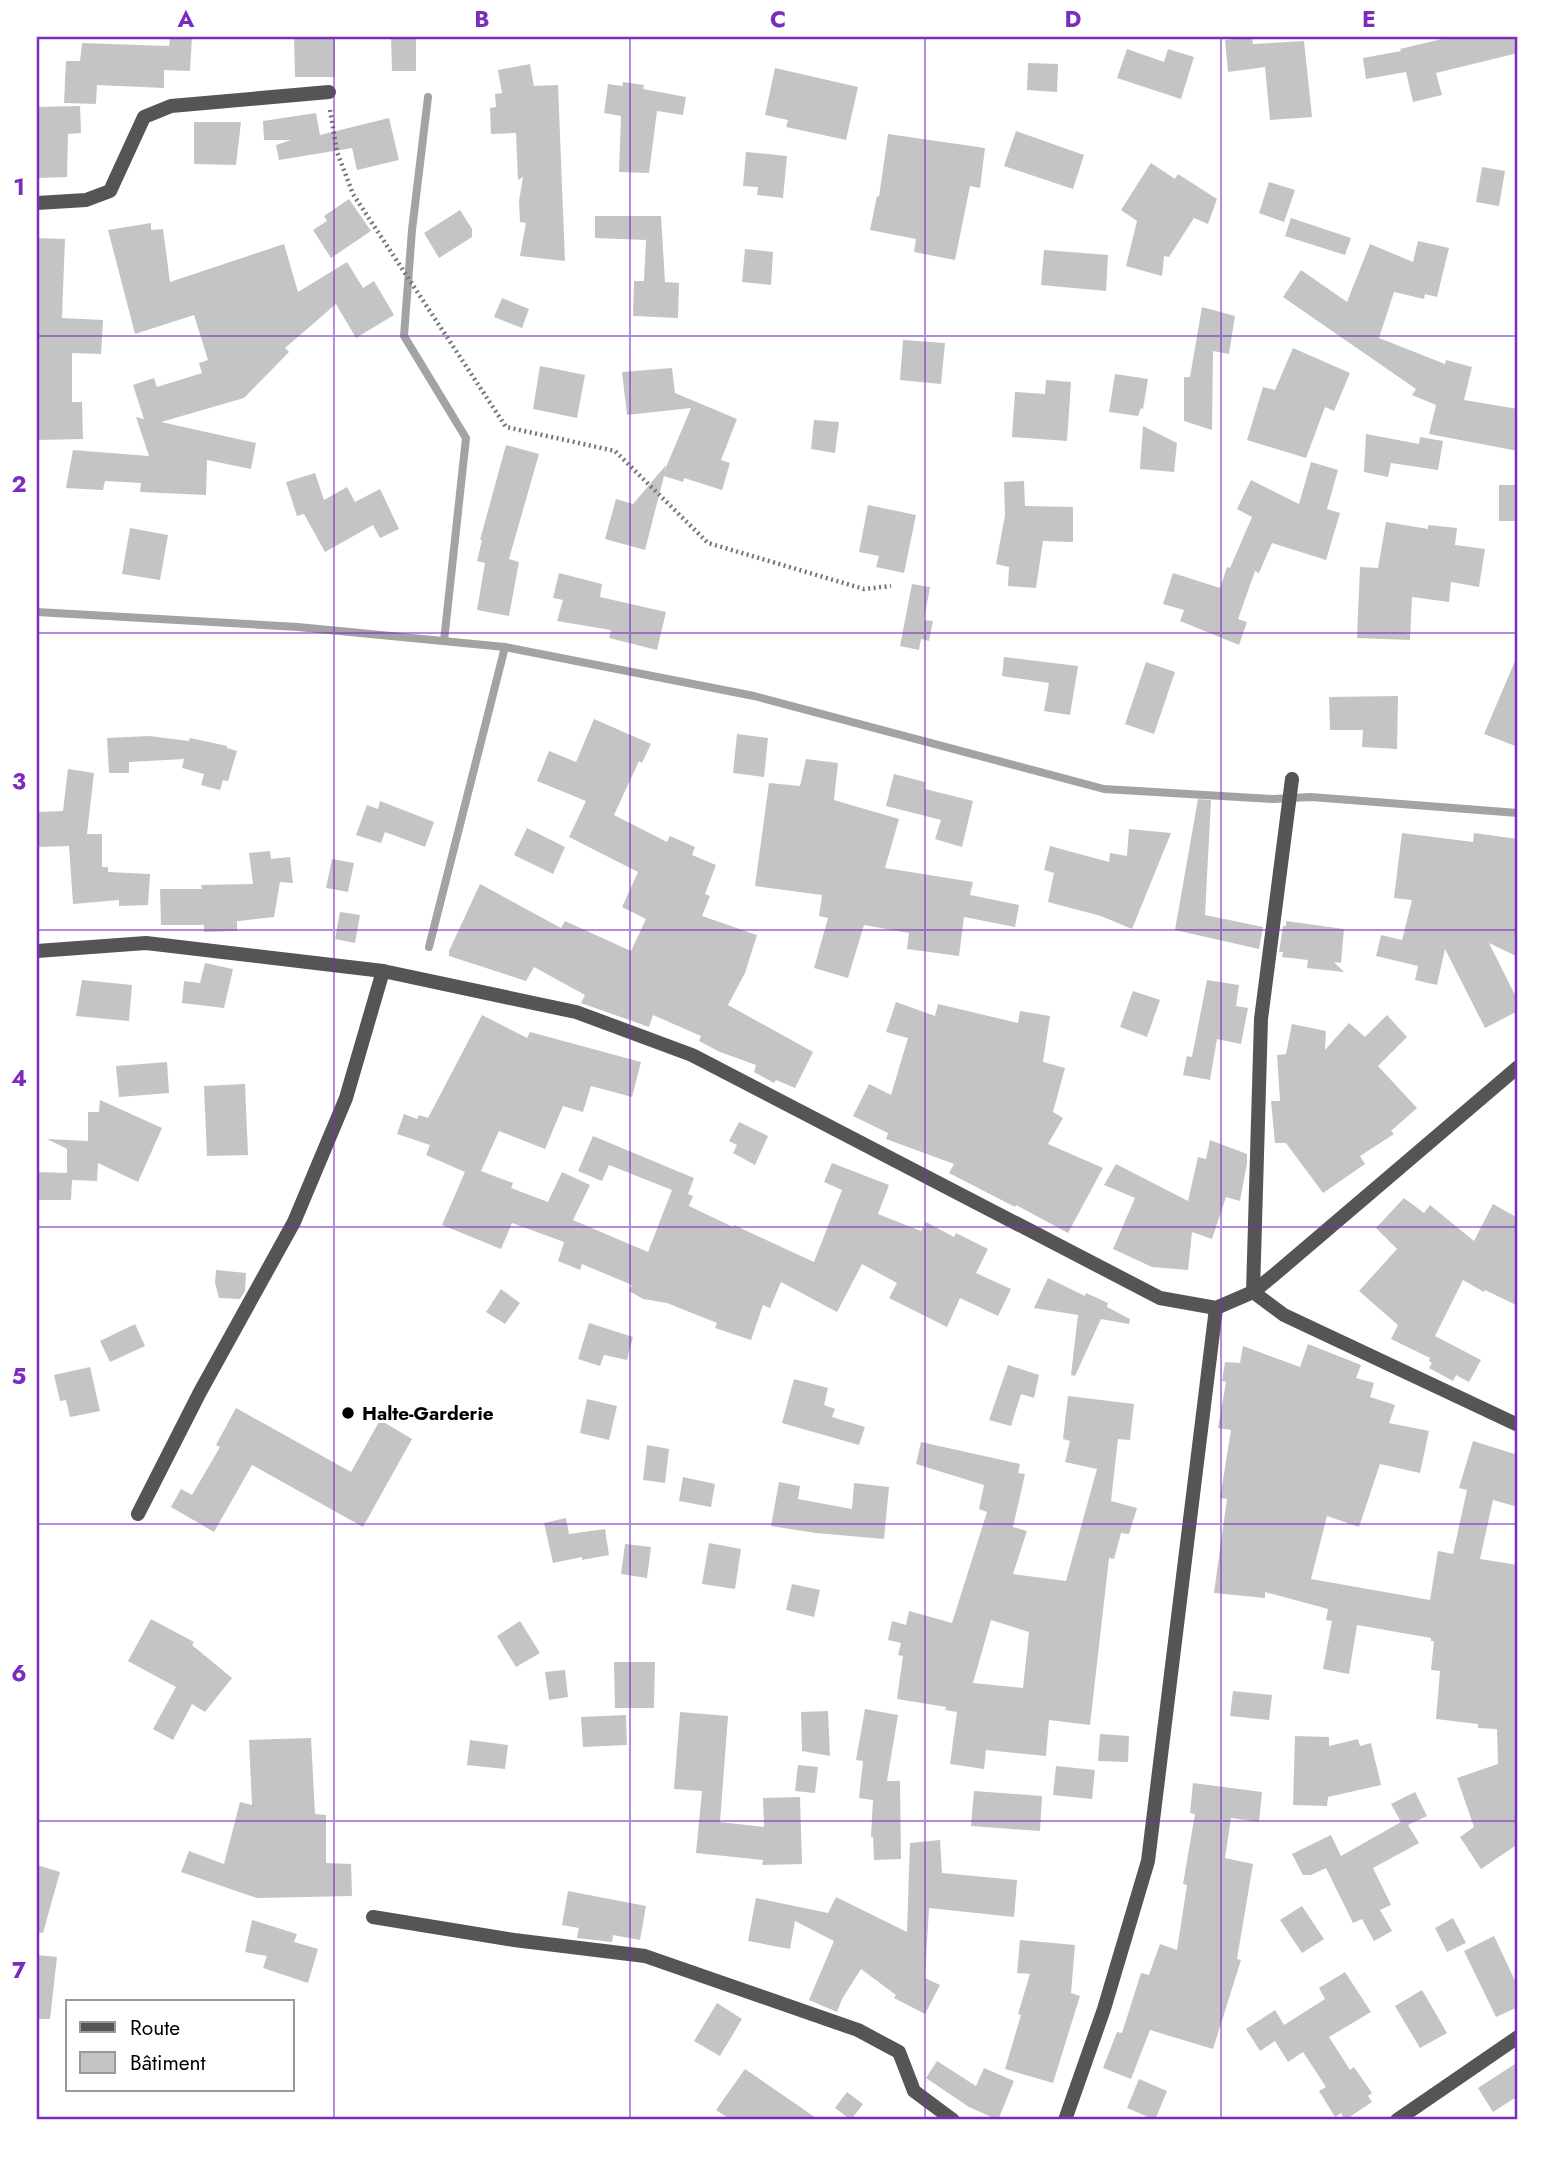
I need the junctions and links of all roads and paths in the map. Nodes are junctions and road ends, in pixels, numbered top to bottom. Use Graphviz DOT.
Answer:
graph roads {
  1 [pos="329,92"];
  2 [pos="37,203"];
  3 [pos="891,586"];
  4 [pos="1291,783"];
  5 [pos="37,951"];
  6 [pos="383,971"];
  7 [pos="1518,1067"];
  8 [pos="1253,1292"];
  9 [pos="1216,1308"];
  10 [pos="1518,1425"];
  11 [pos="138,1514"];
  12 [pos="373,1917"];
  13 [pos="1518,2037"];
  14 [pos="953,2120"];
  15 [pos="1065,2120"];
  16 [pos="1397,2120"];
  1 -- 2 [label="street"];
  1 -- 3 [label="path"];
  4 -- 8 [label="street"];
  5 -- 6 [label="street"];
  6 -- 9 [label="street"];
  6 -- 11 [label="street"];
  7 -- 8 [label="street"];
  8 -- 9 [label="street"];
  8 -- 10 [label="street"];
  9 -- 15 [label="street"];
  12 -- 14 [label="street"];
  13 -- 16 [label="street"];
}
